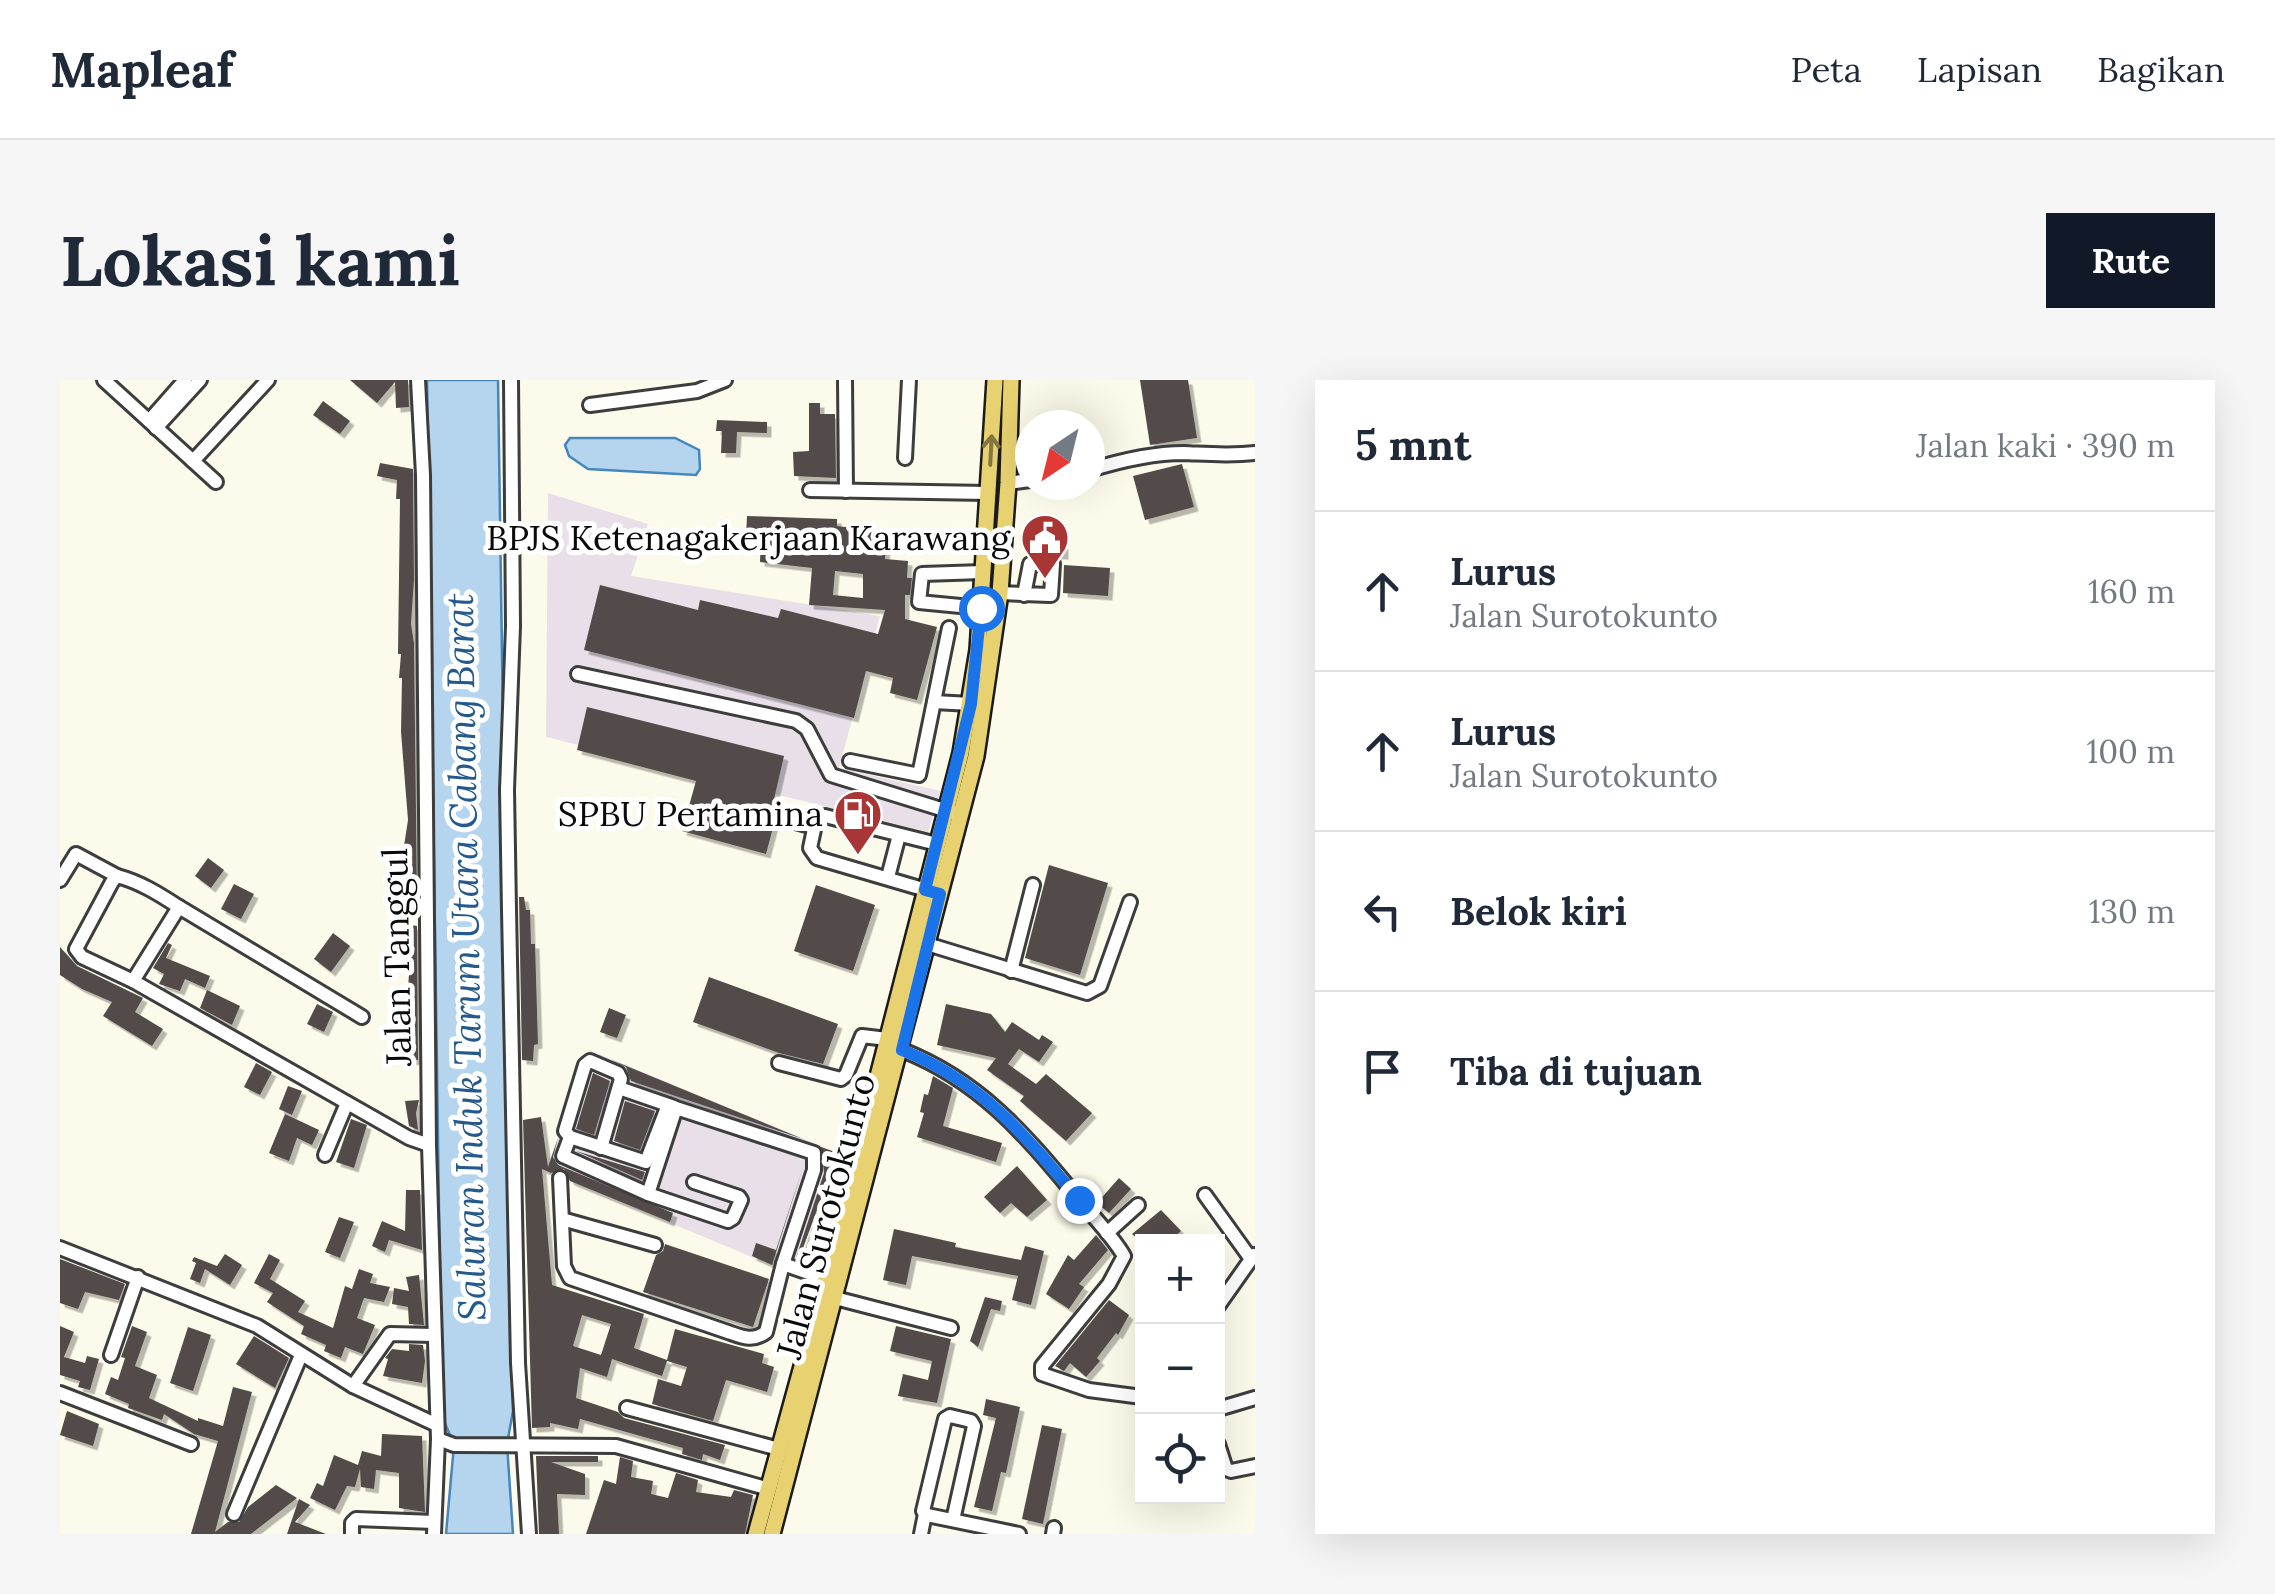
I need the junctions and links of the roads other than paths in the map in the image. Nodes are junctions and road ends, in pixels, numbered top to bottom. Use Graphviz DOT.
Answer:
graph roads {
  1 [pos="185,380"];
  2 [pos="200,380"];
  3 [pos="268,380"];
  4 [pos="418,380"];
  5 [pos="511,380"];
  6 [pos="725,380"];
  7 [pos="845,380"];
  8 [pos="909,380"];
  9 [pos="995,380"];
  10 [pos="1010,380"];
  11 [pos="107,381"];
  12 [pos="590,405"];
  13 [pos="152,425"];
  14 [pos="1255,453"];
  15 [pos="905,458"];
  16 [pos="193,461"];
  17 [pos="1105,466"];
  18 [pos="216,482"];
  19 [pos="1015,482"];
  20 [pos="1008,483"];
  21 [pos="810,490"];
  22 [pos="846,491"];
  23 [pos="988,494"];
  24 [pos="983,572"];
  25 [pos="1000,593"];
  26 [pos="1024,595"];
  27 [pos="981,608"];
  28 [pos="949,628"];
  29 [pos="578,674"];
  30 [pos="934,702"];
  31 [pos="971,704"];
  32 [pos="850,761"];
  33 [pos="953,813"];
  34 [pos="788,820"];
  35 [pos="814,827"];
  36 [pos="899,835"];
  37 [pos="937,844"];
  38 [pos="116,876"];
  39 [pos="888,877"];
  40 [pos="60,880"];
  41 [pos="1033,884"];
  42 [pos="933,892"];
  43 [pos="1130,902"];
  44 [pos="179,907"];
  45 [pos="927,944"];
  46 [pos="1011,970"];
  47 [pos="134,981"];
  48 [pos="362,1017"];
  49 [pos="886,1039"];
  50 [pos="902,1050"];
  51 [pos="779,1063"];
  52 [pos="619,1088"];
  53 [pos="347,1103"];
  54 [pos="672,1107"];
  55 [pos="570,1137"];
  56 [pos="429,1145"];
  57 [pos="601,1148"];
  58 [pos="325,1155"];
  59 [pos="560,1178"];
  60 [pos="694,1182"];
  61 [pos="648,1194"];
  62 [pos="1205,1195"];
  63 [pos="1138,1205"];
  64 [pos="562,1219"];
  65 [pos="1107,1232"];
  66 [pos="655,1245"];
  67 [pos="60,1248"];
  68 [pos="1253,1256"];
  69 [pos="784,1264"];
  70 [pos="138,1277"];
  71 [pos="826,1279"];
  72 [pos="1225,1296"];
  73 [pos="835,1298"];
  74 [pos="951,1328"];
  75 [pos="433,1335"];
  76 [pos="111,1355"];
  77 [pos="302,1355"];
  78 [pos="353,1386"];
  79 [pos="60,1392"];
  80 [pos="1135,1396"];
  81 [pos="1255,1398"];
  82 [pos="1225,1407"];
  83 [pos="627,1408"];
  84 [pos="435,1424"];
  85 [pos="438,1439"];
  86 [pos="191,1444"];
  87 [pos="523,1446"];
  88 [pos="779,1449"];
  89 [pos="1225,1466"];
  90 [pos="1255,1466"];
  91 [pos="769,1489"];
  92 [pos="234,1514"];
  93 [pos="925,1514"];
  94 [pos="953,1520"];
  95 [pos="434,1528"];
  96 [pos="352,1534"];
  97 [pos="529,1534"];
  98 [pos="756,1534"];
  99 [pos="772,1534"];
  100 [pos="920,1534"];
  101 [pos="1019,1534"];
  1 -- 13 [label="street"];
  2 -- 13 [label="street"];
  3 -- 16 [label="street"];
  4 -- 56 [label="street, Jalan Tanggul"];
  5 -- 87 [label="street"];
  6 -- 12 [label="street"];
  7 -- 22 [label="street"];
  8 -- 15 [label="street"];
  23 -- 9 [label="main road, Jalan Surotokunto, one-way"];
  10 -- 20 [label="main road, Jalan Surotokunto"];
  11 -- 13 [label="street"];
  13 -- 16 [label="street"];
  14 -- 17 [label="street"];
  16 -- 18 [label="street"];
  19 -- 20 [label="street"];
  20 -- 25 [label="main road, Jalan Surotokunto"];
  21 -- 22 [label="street"];
  22 -- 23 [label="street"];
  23 -- 24 [label="main road, Jalan Surotokunto"];
  24 -- 27 [label="main road, Jalan Surotokunto"];
  24 -- 27 [label="street"];
  25 -- 26 [label="street"];
  25 -- 33 [label="main road, Jalan Surotokunto"];
  27 -- 31 [label="main road, Jalan Surotokunto"];
  28 -- 30 [label="street"];
  29 -- 33 [label="street"];
  30 -- 31 [label="street"];
  30 -- 32 [label="street"];
  31 -- 33 [label="main road, Jalan Surotokunto"];
  33 -- 37 [label="main road, Jalan Surotokunto"];
  33 -- 42 [label="main road, Jalan Surotokunto"];
  34 -- 35 [label="street"];
  35 -- 36 [label="street"];
  35 -- 39 [label="street"];
  36 -- 37 [label="street"];
  36 -- 39 [label="street"];
  37 -- 42 [label="main road, Jalan Surotokunto"];
  38 -- 40 [label="street"];
  38 -- 44 [label="street"];
  38 -- 47 [label="street"];
  39 -- 42 [label="street"];
  41 -- 46 [label="street"];
  42 -- 45 [label="main road, Jalan Surotokunto"];
  42 -- 49 [label="main road, Jalan Surotokunto"];
  43 -- 46 [label="street"];
  44 -- 47 [label="street"];
  44 -- 48 [label="street"];
  45 -- 46 [label="street"];
  45 -- 50 [label="main road, Jalan Surotokunto"];
  47 -- 53 [label="street"];
  49 -- 51 [label="street"];
  49 -- 71 [label="main road, Jalan Surotokunto"];
  50 -- 65 [label="street"];
  50 -- 73 [label="main road, Jalan Surotokunto"];
  52 -- 54 [label="street"];
  52 -- 55 [label="street"];
  52 -- 57 [label="street"];
  53 -- 56 [label="street"];
  53 -- 58 [label="street"];
  54 -- 57 [label="street"];
  54 -- 61 [label="street"];
  54 -- 69 [label="street"];
  55 -- 57 [label="street"];
  55 -- 61 [label="street"];
  56 -- 75 [label="street, Jalan Tanggul"];
  59 -- 64 [label="street"];
  60 -- 61 [label="street"];
  62 -- 68 [label="street"];
  63 -- 65 [label="street"];
  64 -- 66 [label="street"];
  64 -- 69 [label="street"];
  65 -- 80 [label="street"];
  67 -- 70 [label="street"];
  68 -- 72 [label="street"];
  69 -- 71 [label="street"];
  70 -- 76 [label="street"];
  70 -- 77 [label="street"];
  71 -- 88 [label="main road, Jalan Surotokunto"];
  73 -- 74 [label="street"];
  73 -- 99 [label="main road, Jalan Surotokunto"];
  75 -- 78 [label="street"];
  75 -- 84 [label="street, Jalan Tanggul"];
  77 -- 78 [label="street"];
  77 -- 92 [label="street"];
  78 -- 84 [label="street"];
  79 -- 86 [label="street"];
  81 -- 82 [label="street"];
  83 -- 88 [label="street"];
  84 -- 85 [label="street, Jalan Tanggul"];
  85 -- 87 [label="street"];
  85 -- 95 [label="street, Jalan Tanggul"];
  87 -- 91 [label="street"];
  87 -- 97 [label="street"];
  88 -- 91 [label="main road, Jalan Surotokunto"];
  89 -- 90 [label="street"];
  91 -- 98 [label="main road, Jalan Surotokunto"];
  93 -- 94 [label="street"];
  93 -- 94 [label="street"];
  93 -- 100 [label="street"];
  94 -- 101 [label="street"];
  95 -- 96 [label="street"];
}
